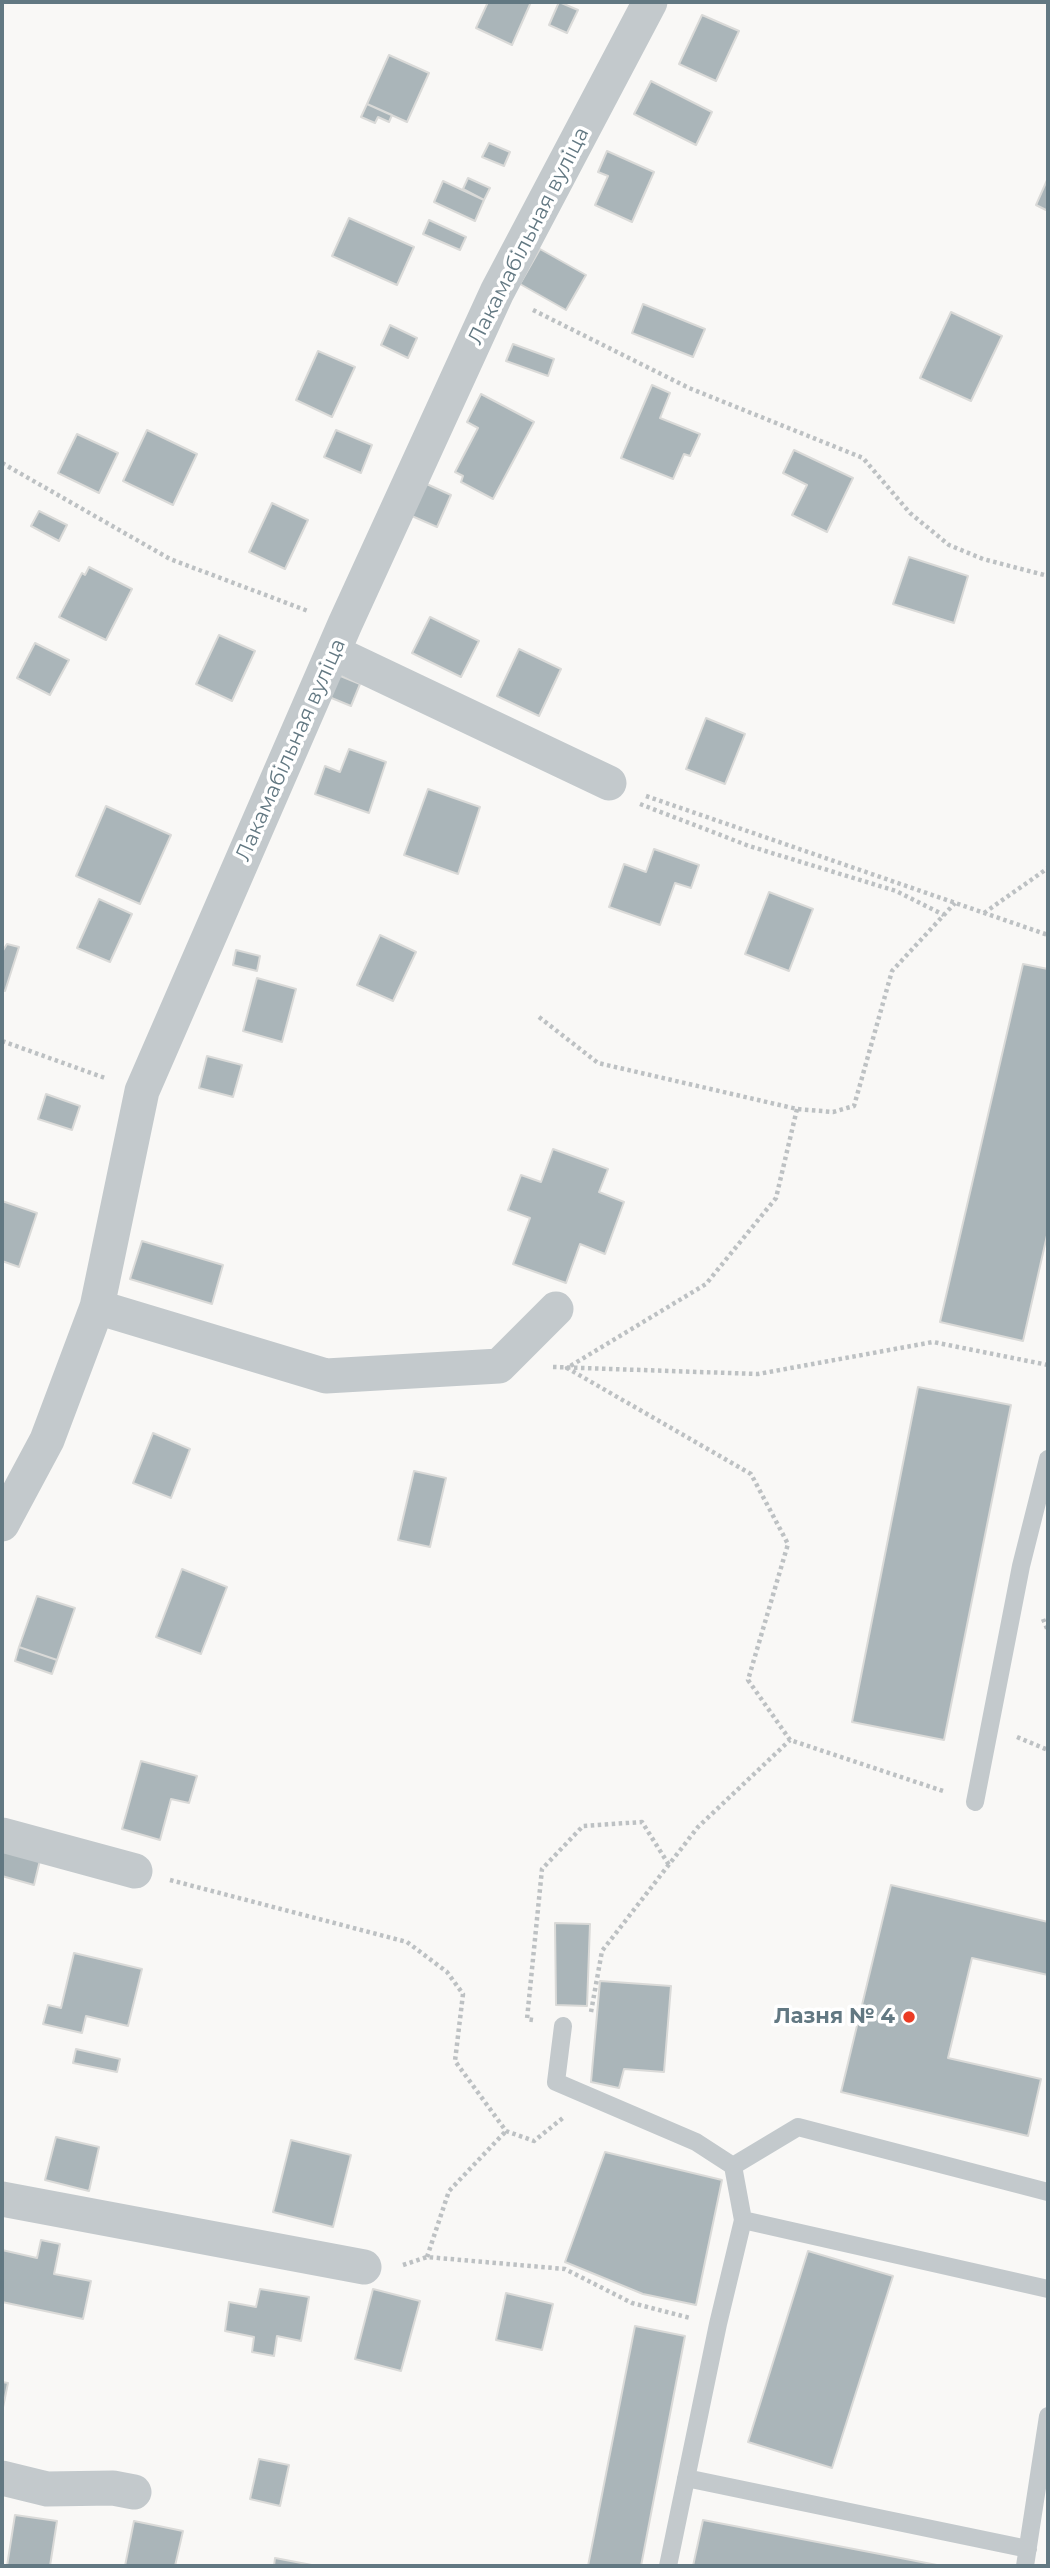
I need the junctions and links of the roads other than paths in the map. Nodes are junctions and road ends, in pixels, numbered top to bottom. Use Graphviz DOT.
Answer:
graph roads {
  1 [pos="650,2"];
  2 [pos="339,638"];
  3 [pos="610,783"];
  4 [pos="97,1307"];
  5 [pos="556,1309"];
  6 [pos="1048,1459"];
  7 [pos="2,1524"];
  8 [pos="975,1802"];
  9 [pos="2,1835"];
  10 [pos="135,1871"];
  11 [pos="562,2026"];
  12 [pos="733,2166"];
  13 [pos="1048,2192"];
  14 [pos="2,2199"];
  15 [pos="743,2220"];
  16 [pos="364,2266"];
  17 [pos="1048,2289"];
  18 [pos="1048,2416"];
  19 [pos="686,2477"];
  20 [pos="2,2478"];
  21 [pos="134,2492"];
  22 [pos="1026,2558"];
  23 [pos="668,2566"];
  1 -- 2 [label="street, Лакамабільная вуліца"];
  2 -- 3 [label="street"];
  2 -- 4 [label="street, Лакамабільная вуліца"];
  4 -- 5 [label="street"];
  4 -- 7 [label="street, Лакамабільная вуліца"];
  6 -- 8 [label="lane"];
  9 -- 10 [label="street"];
  11 -- 12 [label="lane"];
  12 -- 13 [label="lane"];
  12 -- 15 [label="lane"];
  14 -- 16 [label="street"];
  15 -- 17 [label="lane"];
  15 -- 19 [label="lane"];
  18 -- 22 [label="lane"];
  19 -- 22 [label="lane"];
  19 -- 23 [label="lane"];
  20 -- 21 [label="street"];
}
